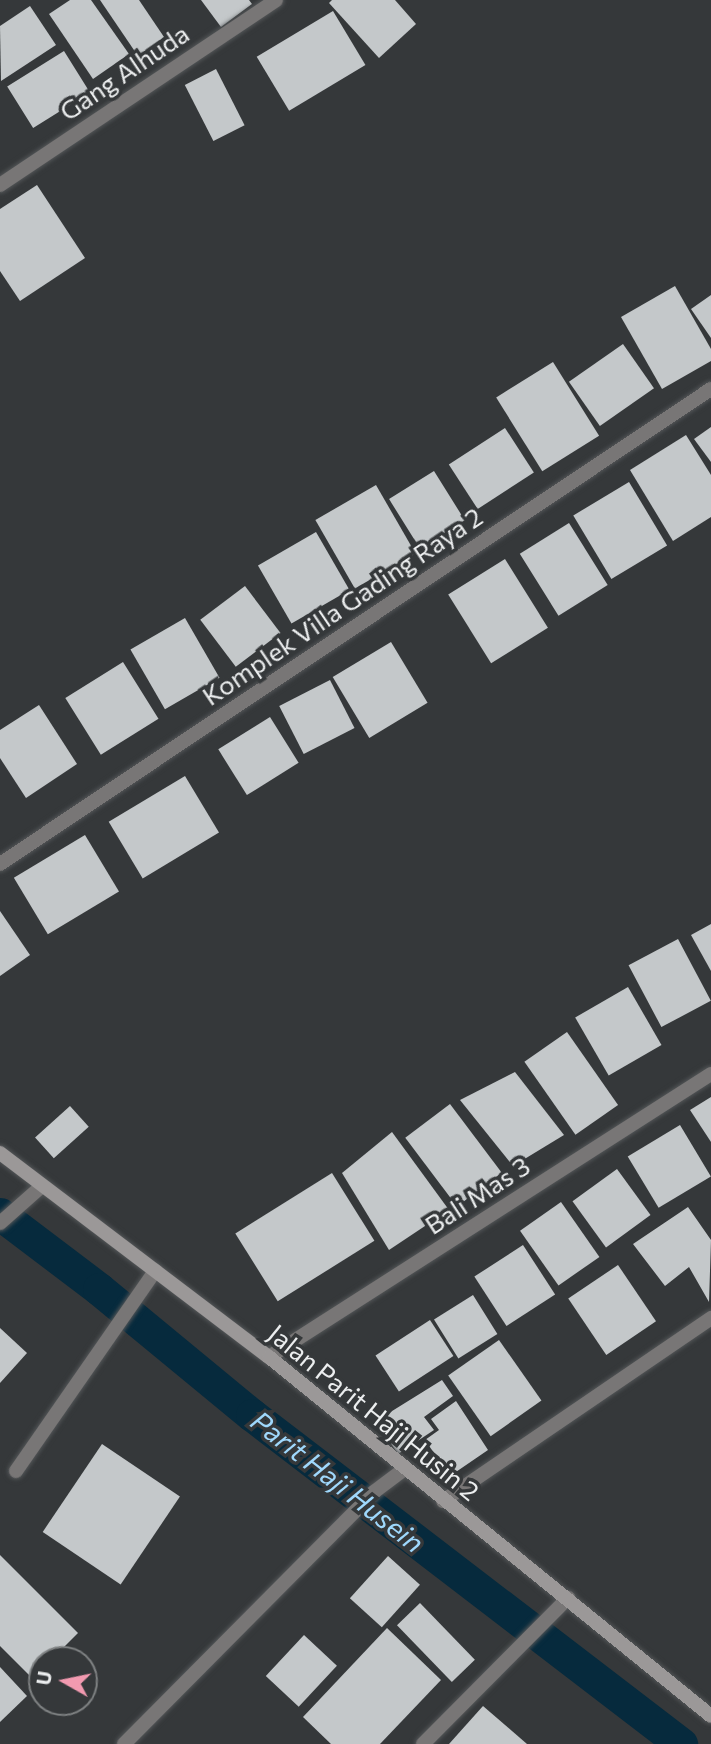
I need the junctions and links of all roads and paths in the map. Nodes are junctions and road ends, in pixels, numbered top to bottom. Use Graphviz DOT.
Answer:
graph roads {
  1 [pos="276,0"];
  2 [pos="0,185"];
  3 [pos="711,389"];
  4 [pos="0,864"];
  5 [pos="711,1074"];
  6 [pos="0,1153"];
  7 [pos="42,1186"];
  8 [pos="0,1223"];
  9 [pos="155,1271"];
  10 [pos="711,1318"];
  11 [pos="269,1357"];
  12 [pos="404,1469"];
  13 [pos="16,1471"];
  14 [pos="443,1501"];
  15 [pos="568,1598"];
  16 [pos="711,1716"];
  17 [pos="124,1744"];
  18 [pos="423,1744"];
  1 -- 2 [label="street, Gang Alhuda"];
  3 -- 4 [label="street, Komplek Villa Gading Raya 2"];
  5 -- 11 [label="street, Bali Mas 3"];
  6 -- 7 [label="street, Jalan Parit Haji Husin 2"];
  7 -- 8 [label="street"];
  7 -- 9 [label="street, Jalan Parit Haji Husin 2"];
  9 -- 11 [label="street, Jalan Parit Haji Husin 2"];
  9 -- 13 [label="street"];
  10 -- 14 [label="street"];
  11 -- 12 [label="street, Jalan Parit Haji Husin 2"];
  12 -- 14 [label="street, Jalan Parit Haji Husin 2"];
  12 -- 17 [label="street"];
  14 -- 15 [label="street, Jalan Parit Haji Husin 2"];
  15 -- 16 [label="street, Jalan Parit Haji Husin 2"];
  15 -- 18 [label="street"];
}
